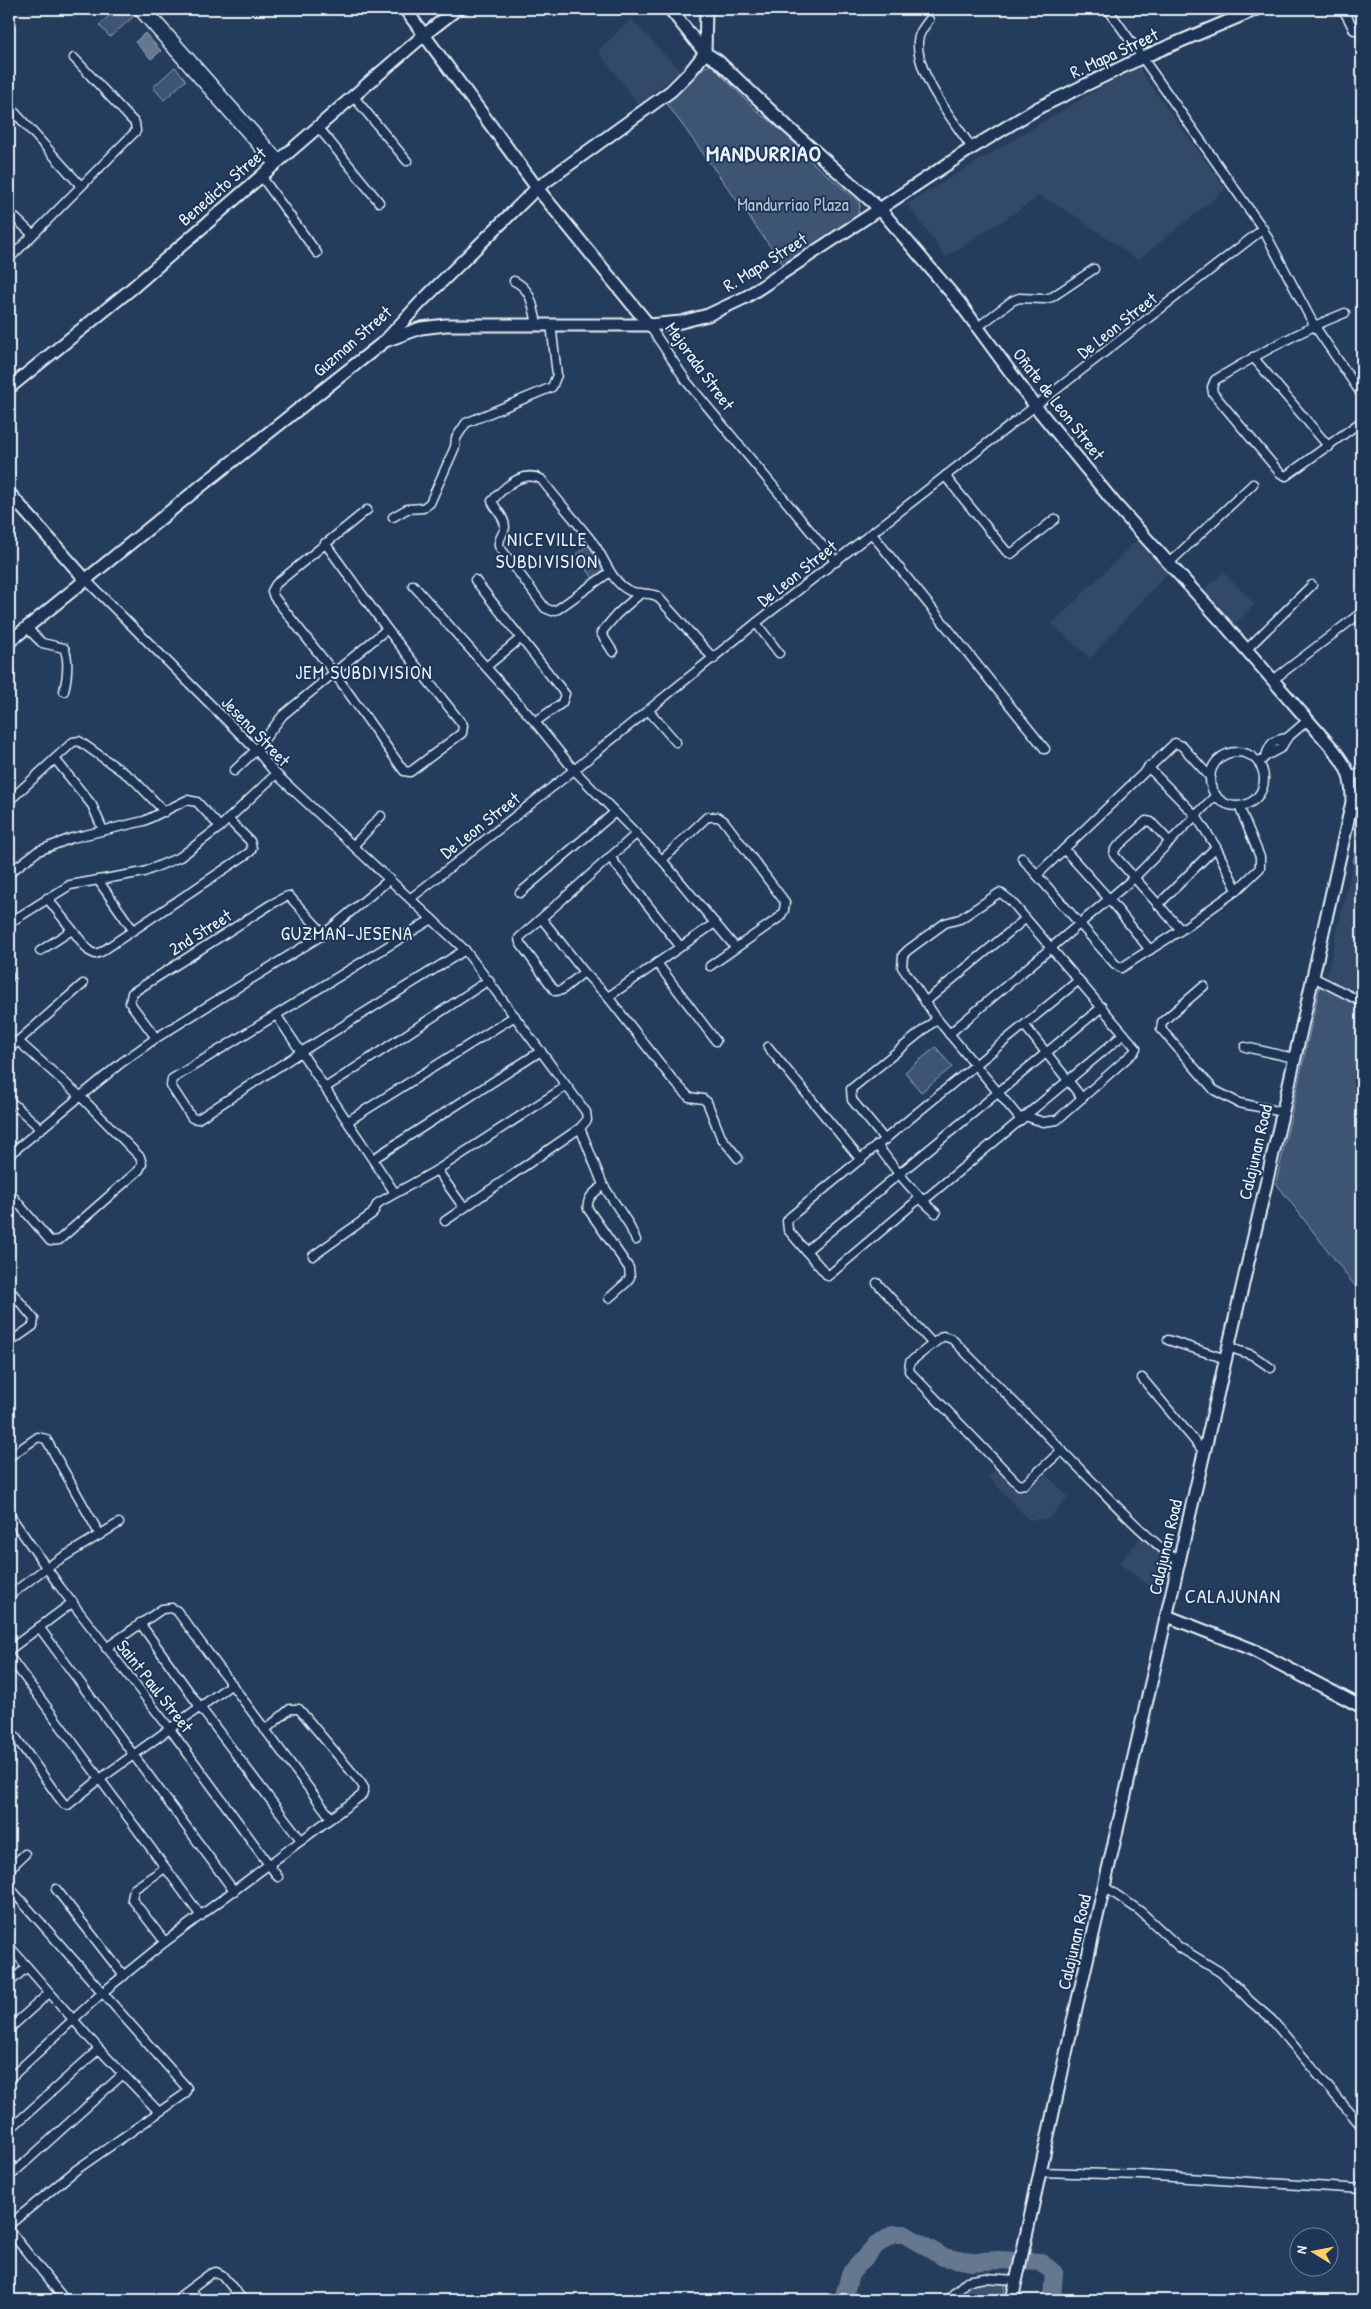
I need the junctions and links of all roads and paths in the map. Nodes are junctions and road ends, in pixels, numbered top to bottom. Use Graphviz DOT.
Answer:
graph roads {
  1 [pos="138,9"];
  2 [pos="147,9"];
  3 [pos="405,9"];
  4 [pos="457,9"];
  5 [pos="670,9"];
  6 [pos="706,9"];
  7 [pos="1108,9"];
  8 [pos="1257,9"];
  9 [pos="1342,9"];
  10 [pos="929,20"];
  11 [pos="1362,28"];
  12 [pos="164,34"];
  13 [pos="424,35"];
  14 [pos="705,52"];
  15 [pos="1143,57"];
  16 [pos="74,58"];
  17 [pos="354,97"];
  18 [pos="9,106"];
  19 [pos="318,128"];
  20 [pos="972,148"];
  21 [pos="407,161"];
  22 [pos="277,162"];
  23 [pos="261,176"];
  24 [pos="81,186"];
  25 [pos="538,188"];
  26 [pos="379,202"];
  27 [pos="880,208"];
  28 [pos="9,212"];
  29 [pos="1263,229"];
  30 [pos="32,234"];
  31 [pos="317,253"];
  32 [pos="9,259"];
  33 [pos="1094,269"];
  34 [pos="514,281"];
  35 [pos="1345,313"];
  36 [pos="537,324"];
  37 [pos="551,324"];
  38 [pos="649,325"];
  39 [pos="1314,325"];
  40 [pos="978,327"];
  41 [pos="385,341"];
  42 [pos="1253,357"];
  43 [pos="9,388"];
  44 [pos="1361,390"];
  45 [pos="1036,407"];
  46 [pos="1362,422"];
  47 [pos="1329,447"];
  48 [pos="945,476"];
  49 [pos="1253,484"];
  50 [pos="9,493"];
  51 [pos="367,510"];
  52 [pos="394,517"];
  53 [pos="1055,519"];
  54 [pos="872,534"];
  55 [pos="325,543"];
  56 [pos="836,562"];
  57 [pos="1168,564"];
  58 [pos="610,572"];
  59 [pos="85,579"];
  60 [pos="475,580"];
  61 [pos="413,585"];
  62 [pos="1312,586"];
  63 [pos="641,593"];
  64 [pos="1362,612"];
  65 [pos="756,623"];
  66 [pos="27,628"];
  67 [pos="387,630"];
  68 [pos="521,638"];
  69 [pos="9,642"];
  70 [pos="1246,650"];
  71 [pos="613,652"];
  72 [pos="779,653"];
  73 [pos="714,659"];
  74 [pos="486,667"];
  75 [pos="334,674"];
  76 [pos="1273,680"];
  77 [pos="64,691"];
  78 [pos="649,711"];
  79 [pos="1308,720"];
  80 [pos="535,722"];
  81 [pos="676,742"];
  82 [pos="1045,748"];
  83 [pos="256,750"];
  84 [pos="55,760"];
  85 [pos="1259,763"];
  86 [pos="1148,768"];
  87 [pos="574,770"];
  88 [pos="234,771"];
  89 [pos="1362,771"];
  90 [pos="276,774"];
  91 [pos="1211,778"];
  92 [pos="1350,778"];
  93 [pos="1216,795"];
  94 [pos="9,801"];
  95 [pos="1352,802"];
  96 [pos="1239,806"];
  97 [pos="165,812"];
  98 [pos="614,813"];
  99 [pos="381,816"];
  100 [pos="1196,816"];
  101 [pos="228,819"];
  102 [pos="220,827"];
  103 [pos="103,830"];
  104 [pos="635,834"];
  105 [pos="1170,842"];
  106 [pos="354,845"];
  107 [pos="1216,847"];
  108 [pos="1064,849"];
  109 [pos="610,857"];
  110 [pos="1022,858"];
  111 [pos="662,860"];
  112 [pos="9,873"];
  113 [pos="1037,876"];
  114 [pos="1135,877"];
  115 [pos="390,879"];
  116 [pos="98,880"];
  117 [pos="1237,890"];
  118 [pos="520,893"];
  119 [pos="48,898"];
  120 [pos="411,898"];
  121 [pos="1109,899"];
  122 [pos="1158,905"];
  123 [pos="432,919"];
  124 [pos="542,919"];
  125 [pos="1025,919"];
  126 [pos="9,923"];
  127 [pos="715,923"];
  128 [pos="1080,924"];
  129 [pos="72,930"];
  130 [pos="133,930"];
  131 [pos="1181,930"];
  132 [pos="324,934"];
  133 [pos="680,946"];
  134 [pos="735,947"];
  135 [pos="1052,948"];
  136 [pos="465,950"];
  137 [pos="1150,950"];
  138 [pos="40,951"];
  139 [pos="657,963"];
  140 [pos="710,966"];
  141 [pos="584,972"];
  142 [pos="1313,977"];
  143 [pos="488,980"];
  144 [pos="1079,980"];
  145 [pos="83,984"];
  146 [pos="1204,986"];
  147 [pos="608,997"];
  148 [pos="925,1002"];
  149 [pos="1362,1002"];
  150 [pos="1102,1007"];
  151 [pos="277,1016"];
  152 [pos="515,1016"];
  153 [pos="937,1019"];
  154 [pos="1025,1026"];
  155 [pos="949,1034"];
  156 [pos="1124,1034"];
  157 [pos="156,1038"];
  158 [pos="18,1041"];
  159 [pos="716,1041"];
  160 [pos="768,1047"];
  161 [pos="1245,1047"];
  162 [pos="9,1049"];
  163 [pos="541,1051"];
  164 [pos="301,1052"];
  165 [pos="1047,1054"];
  166 [pos="1294,1058"];
  167 [pos="975,1067"];
  168 [pos="1068,1080"];
  169 [pos="565,1087"];
  170 [pos="325,1088"];
  171 [pos="998,1094"];
  172 [pos="81,1097"];
  173 [pos="1082,1098"];
  174 [pos="9,1100"];
  175 [pos="1283,1112"];
  176 [pos="1023,1118"];
  177 [pos="348,1121"];
  178 [pos="40,1128"];
  179 [pos="580,1128"];
  180 [pos="885,1140"];
  181 [pos="877,1145"];
  182 [pos="9,1155"];
  183 [pos="738,1158"];
  184 [pos="373,1159"];
  185 [pos="861,1160"];
  186 [pos="437,1170"];
  187 [pos="899,1174"];
  188 [pos="603,1185"];
  189 [pos="9,1192"];
  190 [pos="395,1193"];
  191 [pos="922,1200"];
  192 [pos="464,1208"];
  193 [pos="936,1213"];
  194 [pos="445,1221"];
  195 [pos="636,1240"];
  196 [pos="806,1251"];
  197 [pos="313,1256"];
  198 [pos="877,1283"];
  199 [pos="9,1291"];
  200 [pos="609,1298"];
  201 [pos="1168,1340"];
  202 [pos="9,1343"];
  203 [pos="933,1344"];
  204 [pos="1227,1353"];
  205 [pos="1271,1368"];
  206 [pos="1142,1378"];
  207 [pos="1062,1450"];
  208 [pos="1204,1452"];
  209 [pos="9,1457"];
  210 [pos="9,1514"];
  211 [pos="119,1524"];
  212 [pos="100,1535"];
  213 [pos="1179,1562"];
  214 [pos="46,1567"];
  215 [pos="9,1596"];
  216 [pos="73,1602"];
  217 [pos="1167,1616"];
  218 [pos="140,1623"];
  219 [pos="39,1627"];
  220 [pos="106,1648"];
  221 [pos="9,1650"];
  222 [pos="9,1656"];
  223 [pos="232,1684"];
  224 [pos="200,1707"];
  225 [pos="1362,1707"];
  226 [pos="9,1728"];
  227 [pos="170,1729"];
  228 [pos="265,1730"];
  229 [pos="135,1756"];
  230 [pos="100,1779"];
  231 [pos="331,1818"];
  232 [pos="302,1840"];
  233 [pos="25,1854"];
  234 [pos="270,1865"];
  235 [pos="165,1868"];
  236 [pos="9,1869"];
  237 [pos="278,1877"];
  238 [pos="9,1887"];
  239 [pos="1105,1887"];
  240 [pos="56,1890"];
  241 [pos="234,1891"];
  242 [pos="201,1916"];
  243 [pos="165,1942"];
  244 [pos="9,1946"];
  245 [pos="27,1967"];
  246 [pos="124,1976"];
  247 [pos="9,1983"];
  248 [pos="49,1993"];
  249 [pos="102,1993"];
  250 [pos="74,2021"];
  251 [pos="9,2029"];
  252 [pos="99,2049"];
  253 [pos="124,2074"];
  254 [pos="9,2079"];
  255 [pos="158,2111"];
  256 [pos="1362,2127"];
  257 [pos="9,2130"];
  258 [pos="1040,2172"];
  259 [pos="9,2177"];
  260 [pos="1362,2189"];
  261 [pos="9,2225"];
  262 [pos="9,2230"];
  263 [pos="1016,2280"];
  264 [pos="190,2289"];
  265 [pos="9,2296"];
  266 [pos="13,2300"];
  267 [pos="65,2300"];
  268 [pos="175,2300"];
  269 [pos="199,2300"];
  270 [pos="243,2300"];
  271 [pos="947,2300"];
  272 [pos="1012,2300"];
  1 -- 12 [label="street"];
  2 -- 12 [label="street"];
  3 -- 13 [label="main road, Mejorada Street"];
  4 -- 13 [label="main road, Benedicto Street"];
  5 -- 14 [label="main road"];
  6 -- 14 [label="main road"];
  7 -- 15 [label="street"];
  8 -- 15 [label="main road, R. Mapa Street"];
  9 -- 11 [label="street"];
  10 -- 20 [label="street"];
  12 -- 22 [label="street"];
  13 -- 17 [label="main road, Benedicto Street"];
  13 -- 25 [label="main road, Mejorada Street"];
  14 -- 25 [label="main road, Guzman Street"];
  14 -- 27 [label="main road, Oñate de Leon Street"];
  15 -- 20 [label="main road, R. Mapa Street"];
  15 -- 29 [label="street"];
  16 -- 24 [label="street"];
  17 -- 19 [label="main road, Benedicto Street"];
  17 -- 21 [label="street"];
  18 -- 24 [label="street"];
  19 -- 22 [label="main road, Benedicto Street"];
  19 -- 26 [label="street"];
  20 -- 27 [label="main road, R. Mapa Street"];
  22 -- 23 [label="main road, Benedicto Street"];
  23 -- 31 [label="street"];
  23 -- 43 [label="main road, Benedicto Street"];
  24 -- 30 [label="street"];
  25 -- 38 [label="main road, Mejorada Street"];
  25 -- 41 [label="main road, Guzman Street"];
  27 -- 38 [label="main road, R. Mapa Street"];
  27 -- 40 [label="main road, Oñate de Leon Street"];
  28 -- 30 [label="street"];
  29 -- 39 [label="street"];
  29 -- 45 [label="street, De Leon Street"];
  30 -- 32 [label="street"];
  33 -- 40 [label="street"];
  34 -- 36 [label="street"];
  35 -- 39 [label="street"];
  36 -- 37 [label="main road, R. Mapa Street"];
  36 -- 41 [label="main road, R. Mapa Street"];
  37 -- 38 [label="main road, R. Mapa Street"];
  37 -- 52 [label="street"];
  38 -- 56 [label="street, Mejorada Street"];
  39 -- 42 [label="street"];
  39 -- 44 [label="street"];
  40 -- 45 [label="main road, Oñate de Leon Street"];
  41 -- 59 [label="main road, Guzman Street"];
  42 -- 47 [label="street"];
  42 -- 47 [label="street"];
  45 -- 48 [label="street, De Leon Street"];
  45 -- 57 [label="main road, Oñate de Leon Street"];
  46 -- 47 [label="street"];
  48 -- 53 [label="street"];
  48 -- 54 [label="street, De Leon Street"];
  49 -- 57 [label="street"];
  50 -- 59 [label="main road"];
  51 -- 55 [label="street"];
  54 -- 56 [label="street, De Leon Street"];
  54 -- 82 [label="street"];
  55 -- 67 [label="street"];
  55 -- 75 [label="street"];
  56 -- 65 [label="street, De Leon Street"];
  57 -- 70 [label="main road, Oñate de Leon Street"];
  58 -- 58 [label="street"];
  58 -- 63 [label="street"];
  59 -- 66 [label="main road, Guzman Street"];
  59 -- 83 [label="street, Jesena Street"];
  60 -- 68 [label="street"];
  61 -- 74 [label="street"];
  62 -- 70 [label="street"];
  63 -- 71 [label="street"];
  63 -- 73 [label="street"];
  64 -- 76 [label="street"];
  65 -- 72 [label="street"];
  65 -- 73 [label="street, De Leon Street"];
  66 -- 69 [label="main road, Guzman Street"];
  66 -- 77 [label="street"];
  67 -- 75 [label="street"];
  67 -- 75 [label="street"];
  68 -- 74 [label="street"];
  68 -- 80 [label="street"];
  70 -- 76 [label="main road, Oñate de Leon Street"];
  73 -- 78 [label="street, De Leon Street"];
  74 -- 80 [label="street"];
  75 -- 83 [label="street"];
  76 -- 79 [label="main road, Oñate de Leon Street"];
  78 -- 81 [label="street"];
  78 -- 87 [label="street, De Leon Street"];
  79 -- 85 [label="street"];
  79 -- 92 [label="main road, Oñate de Leon Street"];
  80 -- 87 [label="street"];
  83 -- 88 [label="street"];
  83 -- 90 [label="street, Jesena Street"];
  84 -- 94 [label="street"];
  84 -- 97 [label="street"];
  84 -- 103 [label="street"];
  85 -- 91 [label="street"];
  85 -- 96 [label="street"];
  86 -- 91 [label="street"];
  86 -- 100 [label="street"];
  86 -- 108 [label="street"];
  87 -- 98 [label="street"];
  87 -- 120 [label="street, De Leon Street"];
  89 -- 92 [label="street"];
  90 -- 101 [label="street"];
  90 -- 106 [label="street, Jesena Street"];
  91 -- 93 [label="street"];
  92 -- 95 [label="main road, Oñate de Leon Street"];
  93 -- 96 [label="street"];
  93 -- 100 [label="street"];
  95 -- 142 [label="main road, Calajunan Road"];
  96 -- 117 [label="street"];
  97 -- 102 [label="street"];
  97 -- 103 [label="street"];
  98 -- 104 [label="street"];
  98 -- 118 [label="street"];
  99 -- 106 [label="street"];
  100 -- 105 [label="street"];
  100 -- 107 [label="street"];
  101 -- 102 [label="street"];
  101 -- 130 [label="street"];
  102 -- 116 [label="street"];
  103 -- 112 [label="street"];
  104 -- 109 [label="street"];
  104 -- 111 [label="street"];
  105 -- 114 [label="street"];
  105 -- 114 [label="street"];
  106 -- 115 [label="street, Jesena Street"];
  107 -- 117 [label="street"];
  107 -- 122 [label="street"];
  108 -- 113 [label="street"];
  108 -- 121 [label="street"];
  109 -- 124 [label="street"];
  109 -- 133 [label="street"];
  110 -- 113 [label="street"];
  111 -- 127 [label="street"];
  111 -- 134 [label="street"];
  113 -- 128 [label="street"];
  114 -- 121 [label="street"];
  114 -- 122 [label="street"];
  115 -- 120 [label="street, Jesena Street"];
  115 -- 132 [label="street"];
  116 -- 119 [label="street"];
  116 -- 130 [label="street"];
  117 -- 131 [label="street"];
  119 -- 126 [label="street"];
  119 -- 129 [label="street"];
  120 -- 123 [label="street, Jesena Street"];
  121 -- 128 [label="street"];
  121 -- 137 [label="street"];
  122 -- 131 [label="street"];
  123 -- 136 [label="street, Jesena Street"];
  123 -- 151 [label="street"];
  124 -- 141 [label="street"];
  124 -- 141 [label="street"];
  125 -- 135 [label="street"];
  125 -- 148 [label="street"];
  125 -- 148 [label="street"];
  127 -- 133 [label="street"];
  127 -- 134 [label="street"];
  128 -- 135 [label="street"];
  128 -- 137 [label="street"];
  129 -- 130 [label="street"];
  129 -- 138 [label="street"];
  131 -- 137 [label="street"];
  132 -- 157 [label="street"];
  132 -- 157 [label="street, 2nd Street"];
  133 -- 139 [label="street"];
  134 -- 140 [label="street"];
  135 -- 144 [label="street"];
  135 -- 155 [label="street"];
  136 -- 143 [label="street, Jesena Street"];
  136 -- 164 [label="street"];
  139 -- 147 [label="street"];
  139 -- 159 [label="street"];
  141 -- 147 [label="street"];
  142 -- 149 [label="street"];
  142 -- 166 [label="main road, Calajunan Road"];
  143 -- 152 [label="street, Jesena Street"];
  143 -- 170 [label="street"];
  144 -- 150 [label="street"];
  144 -- 154 [label="street"];
  145 -- 158 [label="street"];
  146 -- 175 [label="street"];
  147 -- 183 [label="street"];
  148 -- 153 [label="street"];
  150 -- 156 [label="street"];
  150 -- 165 [label="street"];
  151 -- 164 [label="street"];
  151 -- 164 [label="street"];
  152 -- 163 [label="street, Jesena Street"];
  152 -- 177 [label="street"];
  153 -- 155 [label="street"];
  153 -- 180 [label="street"];
  154 -- 165 [label="street"];
  154 -- 167 [label="street"];
  155 -- 167 [label="street"];
  156 -- 168 [label="street"];
  156 -- 173 [label="street"];
  157 -- 172 [label="street"];
  158 -- 162 [label="street"];
  158 -- 172 [label="street"];
  160 -- 185 [label="street"];
  161 -- 166 [label="street"];
  163 -- 169 [label="street, Jesena Street"];
  163 -- 184 [label="street"];
  164 -- 170 [label="street"];
  165 -- 168 [label="street"];
  165 -- 171 [label="street"];
  166 -- 175 [label="main road, Calajunan Road"];
  167 -- 171 [label="street"];
  167 -- 180 [label="street"];
  168 -- 173 [label="street"];
  168 -- 176 [label="street"];
  169 -- 179 [label="street, Jesena Street"];
  169 -- 186 [label="street"];
  170 -- 177 [label="street"];
  171 -- 176 [label="street"];
  171 -- 187 [label="street"];
  172 -- 178 [label="street"];
  172 -- 189 [label="street"];
  173 -- 176 [label="street"];
  174 -- 178 [label="street"];
  175 -- 204 [label="main road, Calajunan Road"];
  176 -- 191 [label="street"];
  177 -- 184 [label="street"];
  178 -- 182 [label="street"];
  179 -- 188 [label="street"];
  179 -- 192 [label="street"];
  180 -- 181 [label="street"];
  181 -- 185 [label="street"];
  181 -- 187 [label="street"];
  184 -- 190 [label="street"];
  185 -- 196 [label="street"];
  186 -- 190 [label="street"];
  186 -- 192 [label="street"];
  187 -- 191 [label="street"];
  187 -- 196 [label="street"];
  188 -- 195 [label="street"];
  188 -- 200 [label="street"];
  190 -- 197 [label="street"];
  191 -- 193 [label="street"];
  191 -- 196 [label="street"];
  192 -- 194 [label="street"];
  198 -- 203 [label="street"];
  199 -- 202 [label="street"];
  201 -- 204 [label="street"];
  203 -- 207 [label="street"];
  203 -- 207 [label="street"];
  204 -- 205 [label="street"];
  204 -- 208 [label="main road, Calajunan Road"];
  206 -- 208 [label="street"];
  207 -- 213 [label="street"];
  208 -- 213 [label="main road, Calajunan Road"];
  209 -- 212 [label="street"];
  210 -- 214 [label="street, Saint Paul Street"];
  211 -- 212 [label="street"];
  212 -- 214 [label="street"];
  213 -- 217 [label="main road, Calajunan Road"];
  214 -- 215 [label="street"];
  214 -- 216 [label="street, Saint Paul Street"];
  216 -- 219 [label="street"];
  216 -- 220 [label="street, Saint Paul Street"];
  217 -- 225 [label="main road"];
  217 -- 239 [label="main road, Calajunan Road"];
  218 -- 220 [label="street"];
  218 -- 223 [label="street"];
  218 -- 224 [label="street"];
  219 -- 221 [label="street"];
  219 -- 229 [label="street"];
  220 -- 227 [label="street, Saint Paul Street"];
  222 -- 230 [label="street"];
  223 -- 224 [label="street"];
  223 -- 228 [label="street"];
  224 -- 227 [label="street"];
  224 -- 232 [label="street"];
  226 -- 230 [label="street"];
  227 -- 229 [label="street"];
  227 -- 234 [label="street, Saint Paul Street"];
  228 -- 231 [label="street"];
  228 -- 231 [label="street"];
  229 -- 230 [label="street"];
  229 -- 241 [label="street"];
  230 -- 235 [label="street"];
  231 -- 232 [label="street"];
  232 -- 234 [label="street"];
  233 -- 236 [label="street"];
  234 -- 237 [label="street, Saint Paul Street"];
  234 -- 241 [label="street"];
  235 -- 242 [label="street"];
  235 -- 243 [label="street"];
  238 -- 249 [label="street"];
  239 -- 256 [label="street"];
  239 -- 258 [label="main road, Calajunan Road"];
  240 -- 246 [label="street"];
  241 -- 242 [label="street"];
  242 -- 243 [label="street"];
  243 -- 246 [label="street"];
  244 -- 245 [label="street"];
  245 -- 247 [label="street"];
  245 -- 248 [label="street"];
  246 -- 249 [label="street"];
  248 -- 250 [label="street"];
  248 -- 251 [label="street"];
  249 -- 250 [label="street"];
  249 -- 255 [label="street"];
  250 -- 252 [label="street"];
  250 -- 254 [label="street"];
  252 -- 253 [label="street"];
  252 -- 257 [label="street"];
  253 -- 255 [label="street"];
  253 -- 259 [label="street"];
  255 -- 261 [label="street"];
  258 -- 260 [label="street"];
  258 -- 263 [label="main road, Calajunan Road"];
  262 -- 267 [label="street"];
  263 -- 271 [label="street"];
  263 -- 272 [label="main road, Calajunan Road"];
  264 -- 268 [label="street"];
  264 -- 269 [label="street"];
  264 -- 270 [label="street"];
  265 -- 266 [label="street"];
}
